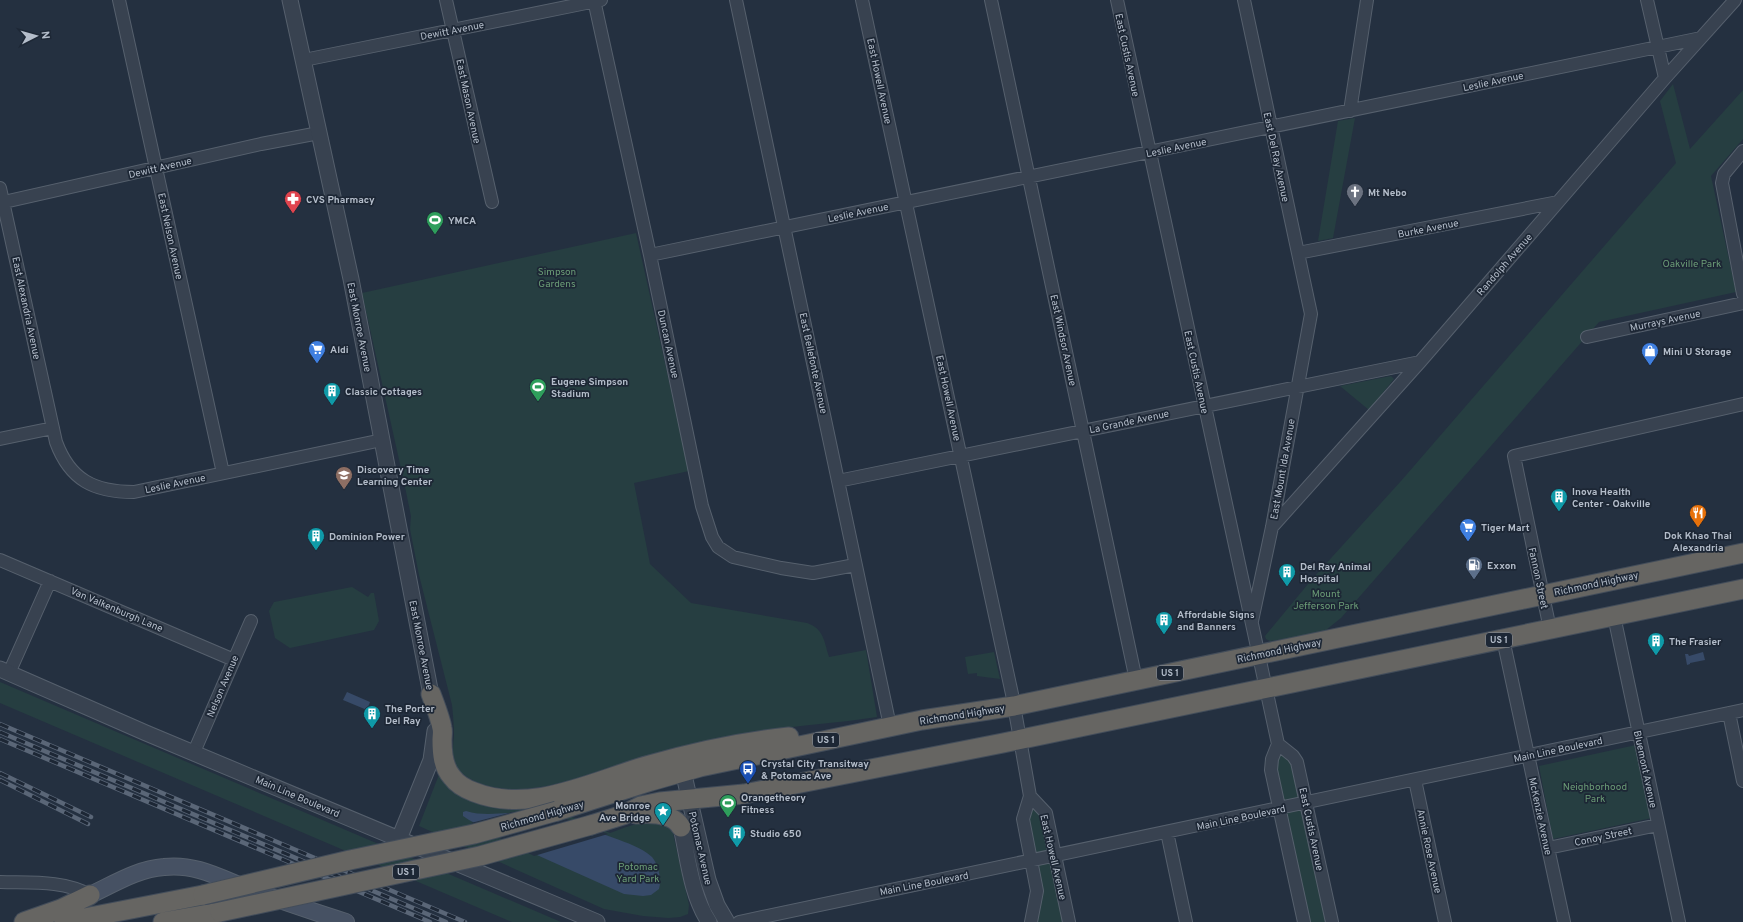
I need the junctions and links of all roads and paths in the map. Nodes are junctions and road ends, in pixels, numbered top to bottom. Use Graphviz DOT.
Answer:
graph roads {
  1 [pos="119,0"];
  2 [pos="290,0"];
  3 [pos="446,0"];
  4 [pos="597,0"];
  5 [pos="736,0"];
  6 [pos="862,0"];
  7 [pos="991,0"];
  8 [pos="1117,0"];
  9 [pos="1244,0"];
  10 [pos="1367,0"];
  11 [pos="1647,0"];
  12 [pos="1735,0"];
  13 [pos="453,29"];
  14 [pos="1701,38"];
  15 [pos="1658,47"];
  16 [pos="304,60"];
  17 [pos="1665,78"];
  18 [pos="1350,111"];
  19 [pos="1271,127"];
  20 [pos="319,133"];
  21 [pos="1743,151"];
  22 [pos="1149,152"];
  23 [pos="156,168"];
  24 [pos="1030,177"];
  25 [pos="0,188"];
  26 [pos="492,202"];
  27 [pos="906,202"];
  28 [pos="1558,202"];
  29 [pos="2,203"];
  30 [pos="785,227"];
  31 [pos="1739,250"];
  32 [pos="1298,253"];
  33 [pos="650,255"];
  34 [pos="1743,294"];
  35 [pos="1743,303"];
  36 [pos="1311,314"];
  37 [pos="1587,337"];
  38 [pos="1420,362"];
  39 [pos="1298,387"];
  40 [pos="1743,404"];
  41 [pos="1205,405"];
  42 [pos="53,428"];
  43 [pos="1082,430"];
  44 [pos="0,440"];
  45 [pos="382,440"];
  46 [pos="961,456"];
  47 [pos="223,472"];
  48 [pos="838,481"];
  49 [pos="1272,527"];
  50 [pos="1743,554"];
  51 [pos="0,560"];
  52 [pos="855,565"];
  53 [pos="50,581"];
  54 [pos="1743,589"];
  55 [pos="1542,594"];
  56 [pos="1614,616"];
  57 [pos="251,621"];
  58 [pos="1251,624"];
  59 [pos="1550,629"];
  60 [pos="1503,639"];
  61 [pos="1258,655"];
  62 [pos="234,660"];
  63 [pos="4,671"];
  64 [pos="1136,680"];
  65 [pos="1265,688"];
  66 [pos="431,694"];
  67 [pos="1014,706"];
  68 [pos="1743,710"];
  69 [pos="1729,713"];
  70 [pos="884,728"];
  71 [pos="1638,732"];
  72 [pos="1020,740"];
  73 [pos="1278,744"];
  74 [pos="194,752"];
  75 [pos="1528,756"];
  76 [pos="683,771"];
  77 [pos="1415,780"];
  78 [pos="1743,781"];
  79 [pos="1030,796"];
  80 [pos="690,800"];
  81 [pos="1306,803"];
  82 [pos="1279,809"];
  83 [pos="623,814"];
  84 [pos="1658,825"];
  85 [pos="681,827"];
  86 [pos="1167,832"];
  87 [pos="398,839"];
  88 [pos="1548,848"];
  89 [pos="1055,856"];
  90 [pos="1032,861"];
  91 [pos="0,882"];
  92 [pos="90,895"];
  93 [pos="195,897"];
  94 [pos="215,918"];
  95 [pos="24,922"];
  96 [pos="64,922"];
  97 [pos="163,922"];
  98 [pos="346,922"];
  99 [pos="597,922"];
  100 [pos="709,922"];
  101 [pos="727,922"];
  102 [pos="740,922"];
  103 [pos="1031,922"];
  104 [pos="1069,922"];
  105 [pos="1186,922"];
  106 [pos="1304,922"];
  107 [pos="1332,922"];
  108 [pos="1445,922"];
  109 [pos="1564,922"];
  110 [pos="1679,922"];
  1 -- 23 [label="street, East Nelson Avenue"];
  2 -- 16 [label="street, East Monroe Avenue"];
  3 -- 13 [label="street, East Mason Avenue"];
  4 -- 13 [label="street, Dewitt Avenue"];
  4 -- 33 [label="street, Duncan Avenue"];
  5 -- 30 [label="street, East Bellefonte Avenue"];
  6 -- 27 [label="street, East Howell Avenue"];
  7 -- 24 [label="street, East Windsor Avenue"];
  8 -- 22 [label="street, East Custis Avenue"];
  9 -- 19 [label="street, East Del Ray Avenue"];
  10 -- 18 [label="street"];
  11 -- 15 [label="street"];
  12 -- 14 [label="street, Randolph Avenue"];
  13 -- 16 [label="street, Dewitt Avenue"];
  13 -- 26 [label="street, East Mason Avenue"];
  14 -- 15 [label="street, Leslie Avenue"];
  14 -- 17 [label="street, Randolph Avenue"];
  15 -- 17 [label="street"];
  15 -- 18 [label="street, Leslie Avenue"];
  16 -- 20 [label="street, East Monroe Avenue"];
  17 -- 28 [label="street, Randolph Avenue"];
  18 -- 19 [label="street, Leslie Avenue"];
  19 -- 22 [label="street, Leslie Avenue"];
  19 -- 32 [label="street, East Del Ray Avenue"];
  20 -- 23 [label="street, Dewitt Avenue"];
  20 -- 45 [label="street, East Monroe Avenue"];
  21 -- 31 [label="street"];
  22 -- 24 [label="street, Leslie Avenue"];
  22 -- 41 [label="street, East Custis Avenue"];
  23 -- 29 [label="street, Dewitt Avenue"];
  23 -- 47 [label="street, East Nelson Avenue"];
  24 -- 27 [label="street, Leslie Avenue"];
  24 -- 43 [label="street, East Windsor Avenue"];
  25 -- 29 [label="street, East Alexandria Avenue"];
  27 -- 30 [label="street, Leslie Avenue"];
  27 -- 46 [label="street, East Howell Avenue"];
  28 -- 32 [label="street, Burke Avenue"];
  28 -- 38 [label="street, Randolph Avenue"];
  29 -- 42 [label="street, East Alexandria Avenue"];
  30 -- 33 [label="street, Leslie Avenue"];
  30 -- 48 [label="street, East Bellefonte Avenue"];
  31 -- 34 [label="street"];
  32 -- 36 [label="street, East Del Ray Avenue"];
  33 -- 52 [label="street, Duncan Avenue"];
  35 -- 37 [label="street, Murrays Avenue"];
  36 -- 39 [label="street, East Mount Ida Avenue"];
  38 -- 39 [label="street, La Grande Avenue"];
  38 -- 49 [label="street, Randolph Avenue"];
  39 -- 41 [label="street, La Grande Avenue"];
  39 -- 49 [label="street, East Mount Ida Avenue"];
  40 -- 55 [label="street, Fannon Street"];
  41 -- 43 [label="street, La Grande Avenue"];
  41 -- 58 [label="street, East Custis Avenue"];
  42 -- 44 [label="street"];
  42 -- 47 [label="street, Leslie Avenue"];
  43 -- 46 [label="street, La Grande Avenue"];
  43 -- 64 [label="street, East Windsor Avenue"];
  45 -- 47 [label="street, Leslie Avenue"];
  45 -- 66 [label="street, East Monroe Avenue"];
  46 -- 48 [label="street, La Grande Avenue"];
  46 -- 67 [label="street, East Howell Avenue"];
  48 -- 52 [label="street, East Bellefonte Avenue"];
  49 -- 58 [label="street, East Mount Ida Avenue"];
  50 -- 55 [label="highway, Richmond Highway / US 1"];
  51 -- 53 [label="street, Van Valkenburgh Lane"];
  52 -- 70 [label="street, East Bellefonte Avenue"];
  53 -- 62 [label="street, Van Valkenburgh Lane"];
  53 -- 63 [label="street"];
  54 -- 56 [label="highway, US 1"];
  55 -- 59 [label="street, Fannon Street"];
  55 -- 61 [label="highway, Richmond Highway / US 1"];
  56 -- 59 [label="highway, US 1"];
  56 -- 71 [label="street, Bluemont Avenue"];
  57 -- 62 [label="street, Nelson Avenue"];
  58 -- 61 [label="street, East Custis Avenue"];
  59 -- 60 [label="highway, US 1"];
  60 -- 65 [label="highway, US 1"];
  60 -- 75 [label="street, McKenzie Avenue"];
  61 -- 64 [label="highway, Richmond Highway / US 1"];
  61 -- 65 [label="street, East Custis Avenue"];
  62 -- 74 [label="street, Nelson Avenue"];
  63 -- 74 [label="street, Main Line Boulevard"];
  64 -- 67 [label="highway, Richmond Highway / US 1"];
  65 -- 72 [label="highway, US 1"];
  65 -- 73 [label="street, East Custis Avenue"];
  66 -- 70 [label="highway"];
  66 -- 87 [label="street, East Monroe Avenue"];
  67 -- 70 [label="highway, Richmond Highway / US 1"];
  67 -- 72 [label="street, East Howell Avenue"];
  68 -- 69 [label="street, Main Line Boulevard"];
  69 -- 71 [label="street, Main Line Boulevard"];
  69 -- 78 [label="street"];
  70 -- 76 [label="highway, Richmond Highway / US 1"];
  71 -- 75 [label="street, Main Line Boulevard"];
  71 -- 84 [label="street, Bluemont Avenue"];
  72 -- 79 [label="street, East Howell Avenue"];
  72 -- 80 [label="highway, US 1"];
  73 -- 81 [label="street, East Custis Avenue"];
  73 -- 82 [label="street"];
  74 -- 87 [label="street, Main Line Boulevard"];
  75 -- 77 [label="street, Main Line Boulevard"];
  75 -- 88 [label="street, McKenzie Avenue"];
  76 -- 80 [label="street, Potomac Avenue"];
  76 -- 93 [label="highway, Richmond Highway / US 1, bridge"];
  77 -- 81 [label="street, Main Line Boulevard"];
  77 -- 108 [label="street, Annie Rose Avenue"];
  79 -- 89 [label="street, East Howell Avenue"];
  79 -- 90 [label="street, East Howell Avenue"];
  80 -- 83 [label="highway, US 1"];
  80 -- 101 [label="street, Potomac Avenue"];
  81 -- 82 [label="street, Main Line Boulevard"];
  81 -- 107 [label="street, East Custis Avenue"];
  82 -- 86 [label="street, Main Line Boulevard"];
  82 -- 106 [label="street"];
  83 -- 85 [label="highway"];
  83 -- 94 [label="highway, US 1, bridge"];
  84 -- 88 [label="street, Conoy Street"];
  84 -- 110 [label="street, Bluemont Avenue"];
  85 -- 100 [label="street, Potomac Avenue"];
  86 -- 89 [label="street, Main Line Boulevard"];
  86 -- 105 [label="street"];
  87 -- 99 [label="street, Main Line Boulevard"];
  88 -- 109 [label="street, McKenzie Avenue"];
  89 -- 90 [label="street, Main Line Boulevard"];
  89 -- 104 [label="street, East Howell Avenue"];
  90 -- 102 [label="street, Main Line Boulevard"];
  90 -- 103 [label="street, East Howell Avenue"];
  91 -- 92 [label="street"];
  92 -- 95 [label="highway"];
  92 -- 98 [label="main road"];
  93 -- 94 [label="main road"];
  93 -- 96 [label="highway, US 1"];
  94 -- 97 [label="highway, US 1"];
}
